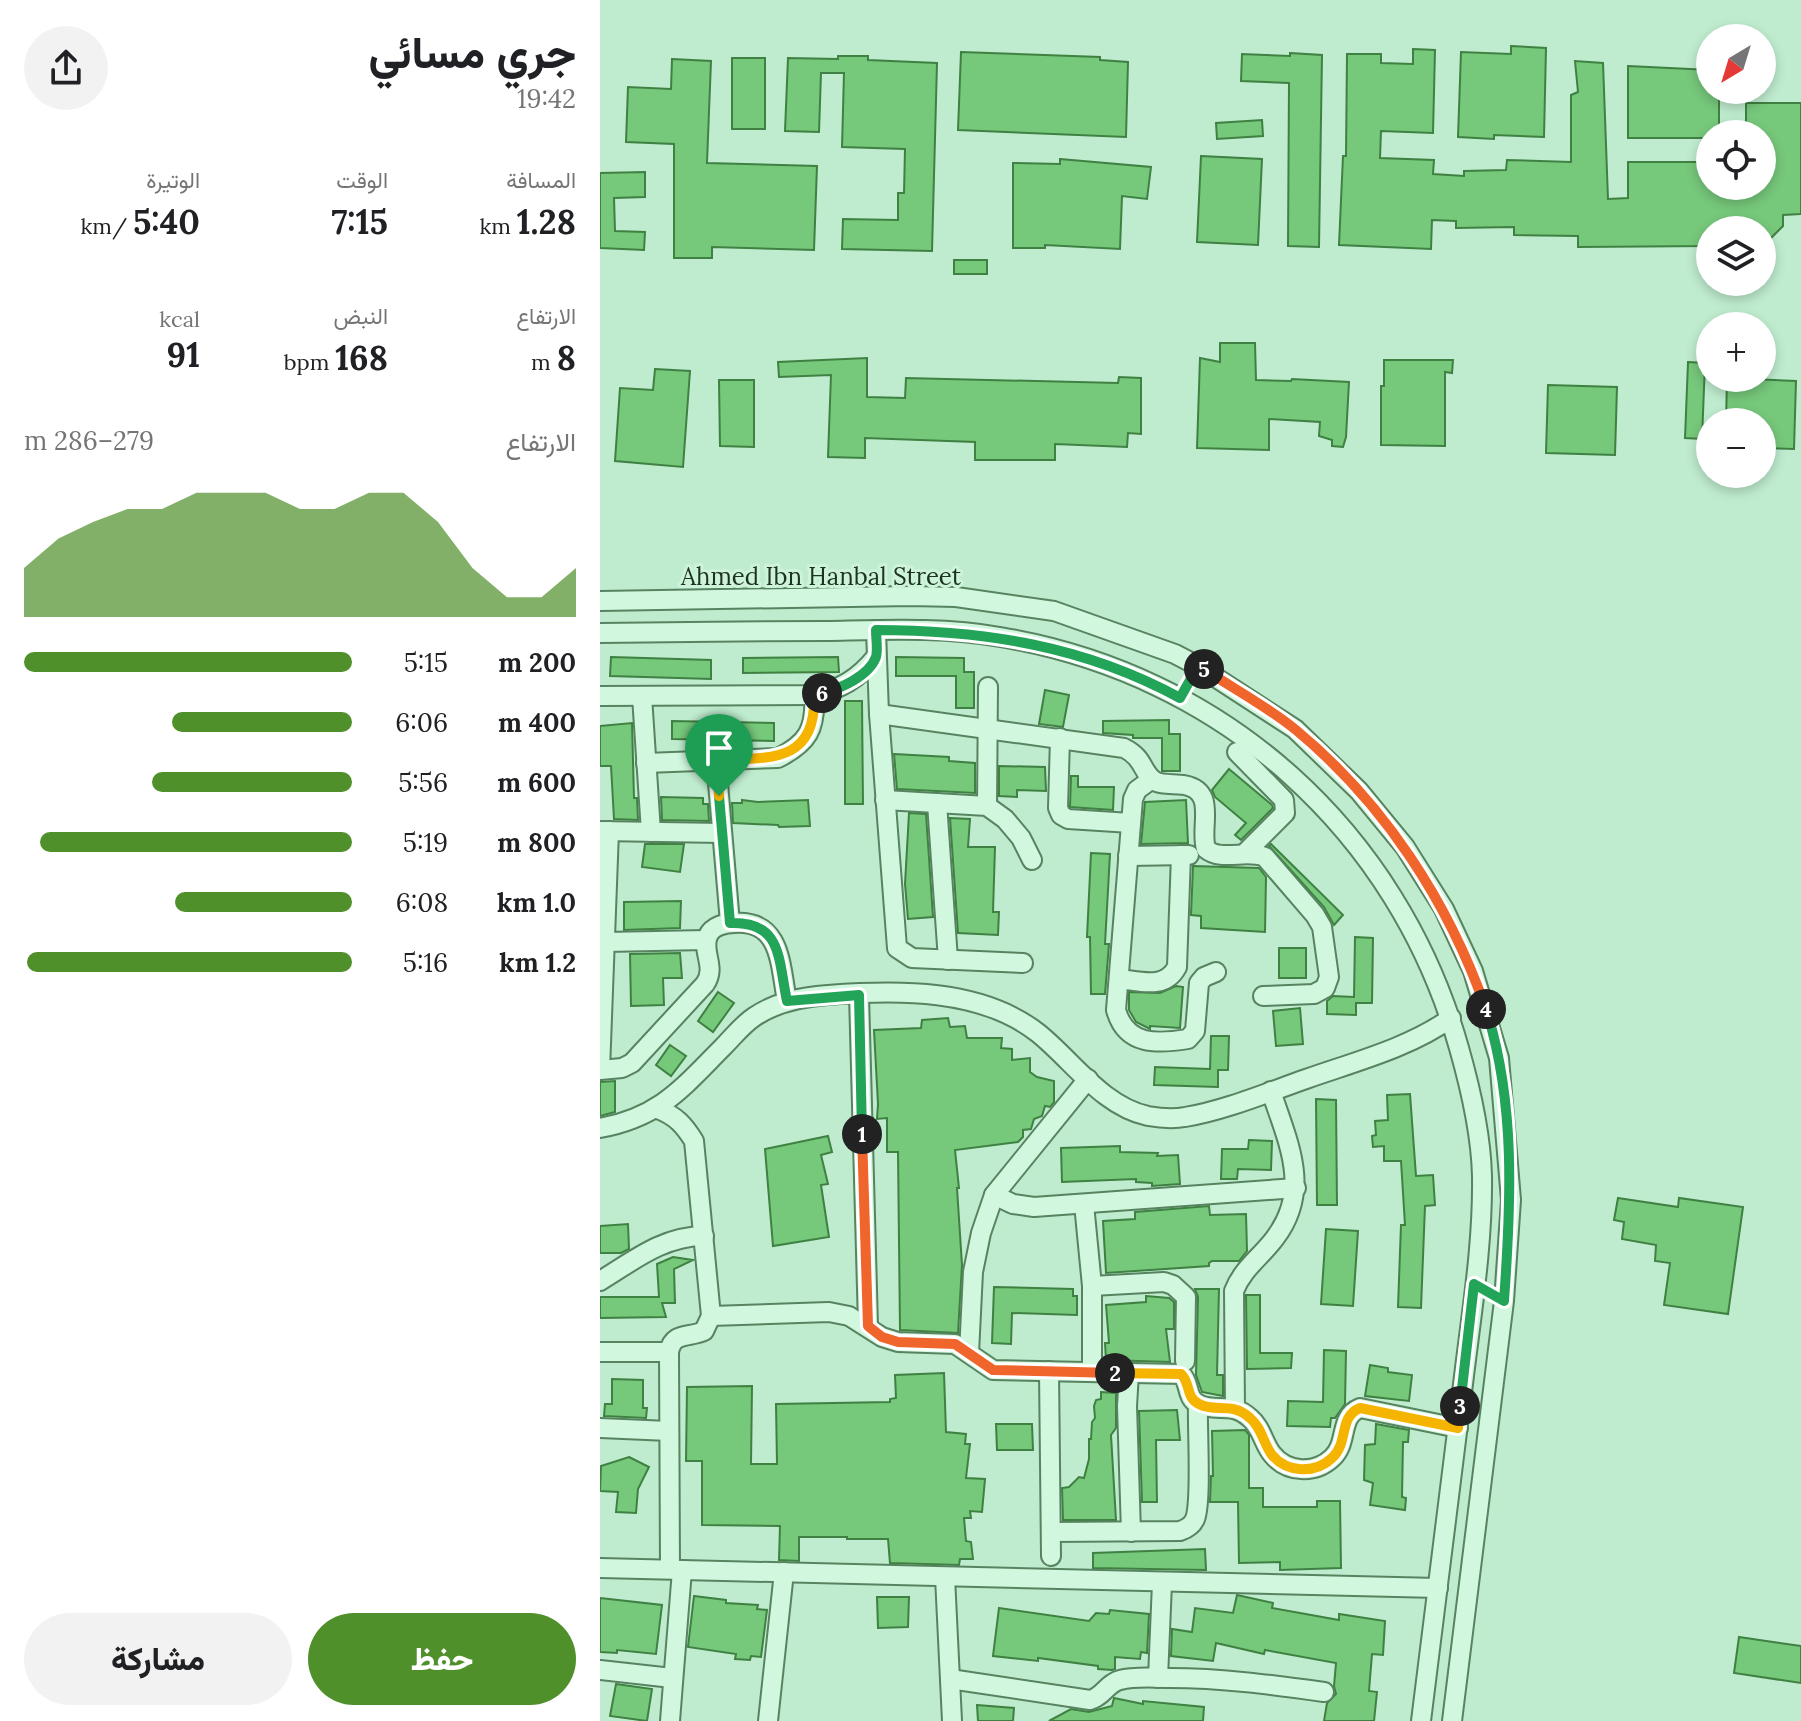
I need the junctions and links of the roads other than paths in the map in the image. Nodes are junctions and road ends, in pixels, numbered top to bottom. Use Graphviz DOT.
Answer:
graph roads {
  1 [pos="600,601"];
  2 [pos="876,630"];
  3 [pos="600,633"];
  4 [pos="876,657"];
  5 [pos="1198,666"];
  6 [pos="988,687"];
  7 [pos="814,695"];
  8 [pos="600,696"];
  9 [pos="642,696"];
  10 [pos="1180,698"];
  11 [pos="879,714"];
  12 [pos="988,729"];
  13 [pos="1060,738"];
  14 [pos="1237,752"];
  15 [pos="716,760"];
  16 [pos="646,763"];
  17 [pos="1152,779"];
  18 [pos="885,800"];
  19 [pos="937,803"];
  20 [pos="987,806"];
  21 [pos="1131,823"];
  22 [pos="604,831"];
  23 [pos="651,832"];
  24 [pos="722,833"];
  25 [pos="1244,854"];
  26 [pos="1181,855"];
  27 [pos="1215,855"];
  28 [pos="1128,856"];
  29 [pos="1032,860"];
  30 [pos="730,923"];
  31 [pos="706,940"];
  32 [pos="605,942"];
  33 [pos="948,960"];
  34 [pos="1023,963"];
  35 [pos="1216,972"];
  36 [pos="1119,979"];
  37 [pos="859,995"];
  38 [pos="1263,996"];
  39 [pos="787,1001"];
  40 [pos="1451,1018"];
  41 [pos="1412,1040"];
  42 [pos="1464,1063"];
  43 [pos="600,1070"];
  44 [pos="1088,1079"];
  45 [pos="1271,1091"];
  46 [pos="658,1109"];
  47 [pos="600,1128"];
  48 [pos="1296,1188"];
  49 [pos="994,1195"];
  50 [pos="1084,1204"];
  51 [pos="704,1236"];
  52 [pos="600,1281"];
  53 [pos="1474,1284"];
  54 [pos="1092,1286"];
  55 [pos="1504,1301"];
  56 [pos="711,1316"];
  57 [pos="868,1326"];
  58 [pos="600,1352"];
  59 [pos="669,1352"];
  60 [pos="969,1353"];
  61 [pos="1185,1361"];
  62 [pos="1049,1371"];
  63 [pos="1092,1372"];
  64 [pos="1129,1373"];
  65 [pos="1198,1404"];
  66 [pos="1235,1409"];
  67 [pos="600,1428"];
  68 [pos="1458,1428"];
  69 [pos="669,1431"];
  70 [pos="1051,1532"];
  71 [pos="1131,1532"];
  72 [pos="1051,1556"];
  73 [pos="600,1568"];
  74 [pos="676,1570"];
  75 [pos="784,1572"];
  76 [pos="945,1577"];
  77 [pos="1162,1583"];
  78 [pos="1438,1588"];
  79 [pos="600,1670"];
  80 [pos="672,1678"];
  81 [pos="1158,1678"];
  82 [pos="950,1679"];
  83 [pos="1324,1692"];
  84 [pos="670,1721"];
  85 [pos="768,1721"];
  86 [pos="952,1721"];
  87 [pos="1421,1721"];
  88 [pos="1452,1721"];
  1 -- 5 [label="street, Ahmed Ibn Hanbal Street"];
  2 -- 3 [label="street"];
  2 -- 4 [label="street"];
  2 -- 10 [label="street"];
  4 -- 7 [label="street"];
  4 -- 11 [label="street"];
  5 -- 10 [label="street"];
  5 -- 55 [label="street, Ahmed Ibn Hanbal Street"];
  6 -- 12 [label="street"];
  7 -- 9 [label="street"];
  7 -- 15 [label="street"];
  8 -- 9 [label="street"];
  9 -- 16 [label="street"];
  10 -- 40 [label="street"];
  11 -- 12 [label="street"];
  11 -- 18 [label="street"];
  12 -- 13 [label="street"];
  12 -- 20 [label="street"];
  13 -- 17 [label="street"];
  13 -- 21 [label="street"];
  14 -- 25 [label="street"];
  15 -- 16 [label="street"];
  15 -- 24 [label="street"];
  16 -- 23 [label="street"];
  17 -- 21 [label="street"];
  17 -- 27 [label="street"];
  18 -- 19 [label="street"];
  18 -- 33 [label="street"];
  19 -- 20 [label="street"];
  19 -- 33 [label="street"];
  20 -- 29 [label="street"];
  21 -- 28 [label="street"];
  22 -- 23 [label="street"];
  22 -- 32 [label="street"];
  23 -- 24 [label="street"];
  24 -- 30 [label="street"];
  25 -- 27 [label="street"];
  25 -- 38 [label="street"];
  26 -- 27 [label="street"];
  26 -- 28 [label="street"];
  26 -- 36 [label="street"];
  28 -- 36 [label="street"];
  30 -- 31 [label="street"];
  30 -- 39 [label="street"];
  31 -- 32 [label="street"];
  31 -- 43 [label="street"];
  32 -- 43 [label="street"];
  33 -- 34 [label="street"];
  35 -- 36 [label="street"];
  37 -- 39 [label="street"];
  37 -- 44 [label="street"];
  37 -- 57 [label="street"];
  39 -- 46 [label="street"];
  40 -- 41 [label="street"];
  40 -- 42 [label="street"];
  41 -- 42 [label="street"];
  41 -- 45 [label="street"];
  42 -- 53 [label="street"];
  44 -- 45 [label="street"];
  44 -- 49 [label="street"];
  45 -- 48 [label="street"];
  46 -- 47 [label="street"];
  46 -- 51 [label="street"];
  48 -- 50 [label="street"];
  48 -- 66 [label="street"];
  49 -- 50 [label="street"];
  49 -- 60 [label="street"];
  50 -- 54 [label="street"];
  51 -- 52 [label="street"];
  51 -- 56 [label="street"];
  53 -- 55 [label="street"];
  53 -- 68 [label="street"];
  54 -- 61 [label="street"];
  54 -- 63 [label="street"];
  55 -- 88 [label="street, Ahmed Ibn Hanbal Street"];
  56 -- 57 [label="street"];
  56 -- 59 [label="street"];
  57 -- 60 [label="street"];
  58 -- 59 [label="street"];
  59 -- 69 [label="street"];
  60 -- 62 [label="street"];
  62 -- 63 [label="street"];
  62 -- 70 [label="street"];
  63 -- 64 [label="street"];
  64 -- 65 [label="street"];
  64 -- 71 [label="street"];
  65 -- 66 [label="street"];
  65 -- 71 [label="street"];
  66 -- 68 [label="street"];
  67 -- 69 [label="street"];
  68 -- 78 [label="street"];
  69 -- 74 [label="street"];
  70 -- 71 [label="street"];
  70 -- 72 [label="street"];
  73 -- 74 [label="street"];
  74 -- 75 [label="street"];
  74 -- 80 [label="street"];
  75 -- 76 [label="street"];
  75 -- 85 [label="street"];
  76 -- 77 [label="street"];
  76 -- 82 [label="street"];
  77 -- 78 [label="street"];
  77 -- 81 [label="street"];
  78 -- 87 [label="street"];
  79 -- 80 [label="street"];
  80 -- 84 [label="street"];
  81 -- 82 [label="street"];
  81 -- 83 [label="street"];
  82 -- 86 [label="street"];
}
